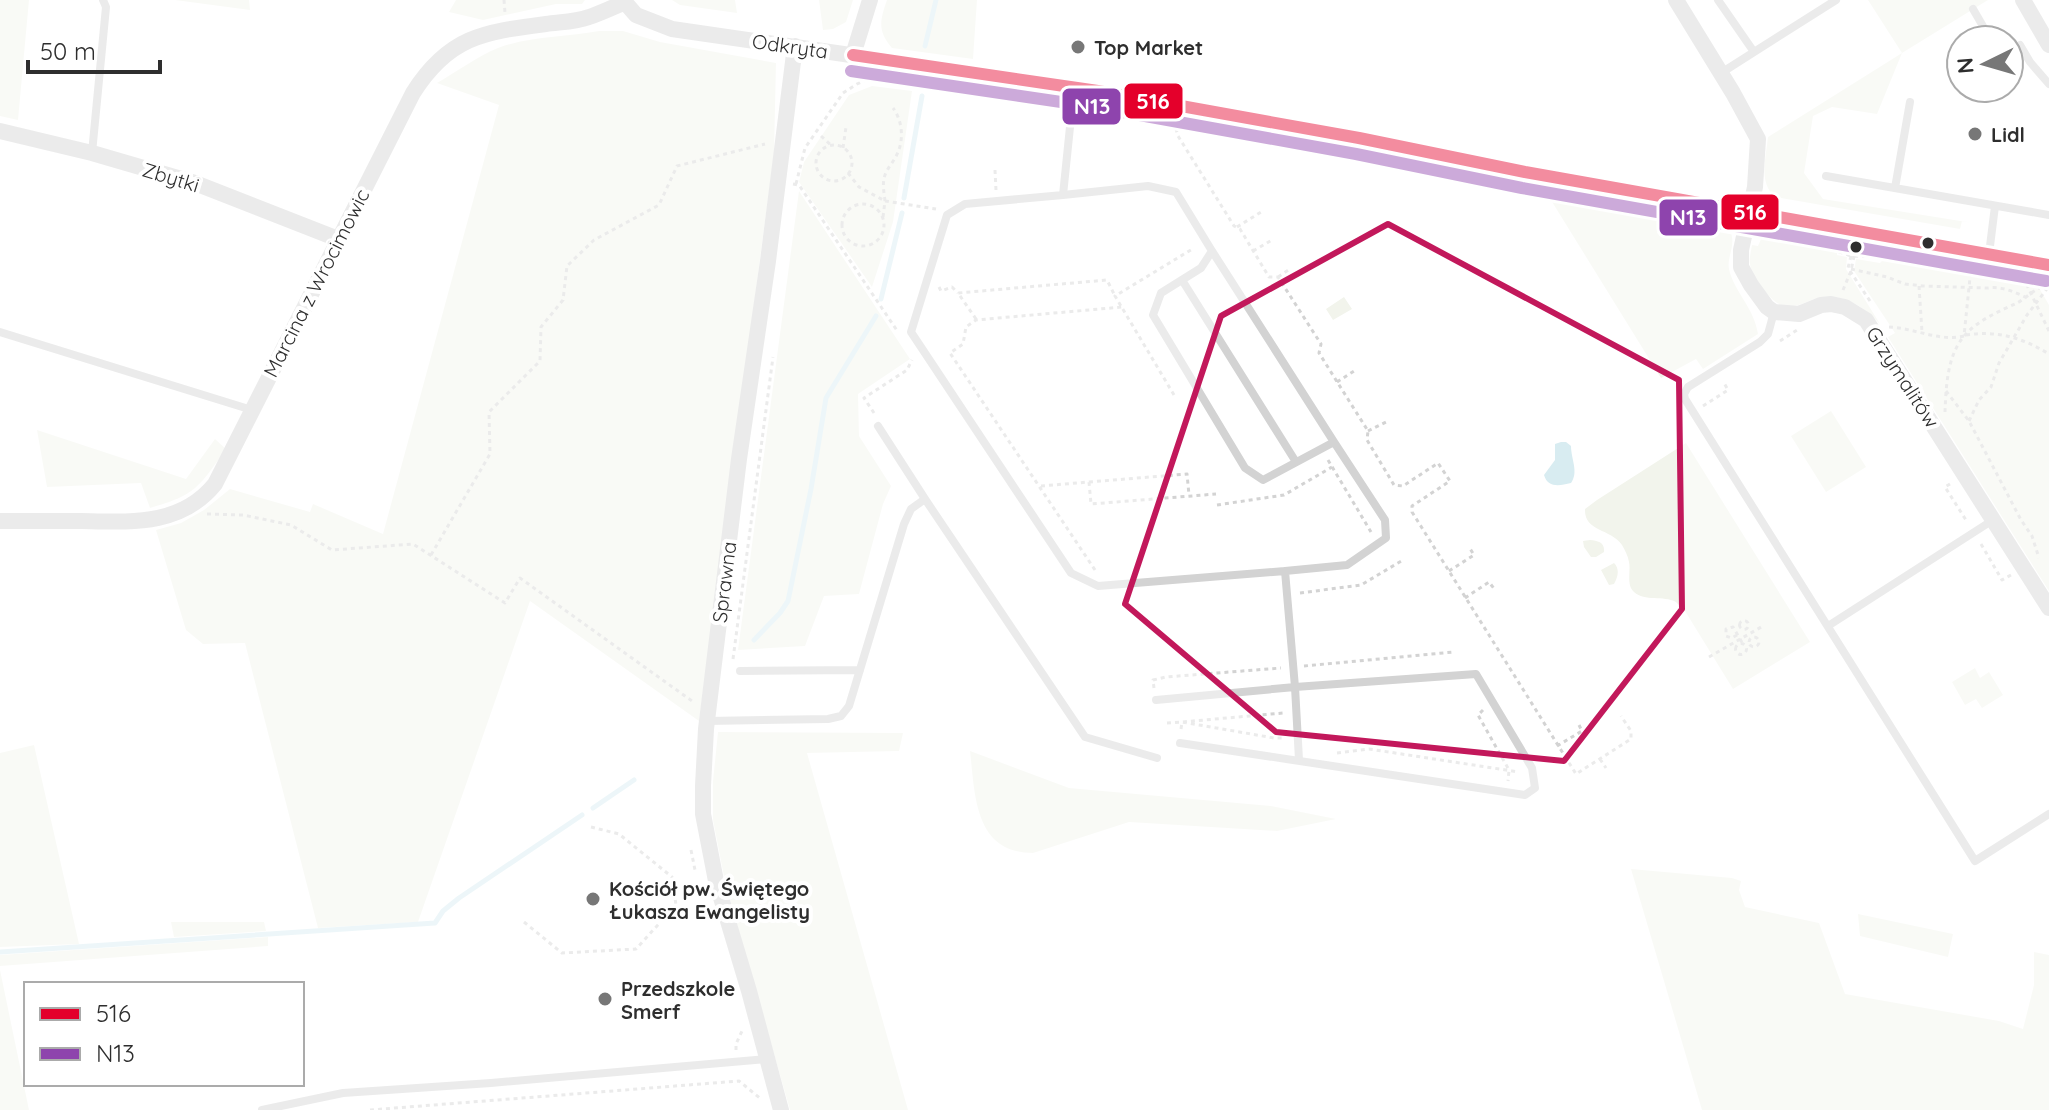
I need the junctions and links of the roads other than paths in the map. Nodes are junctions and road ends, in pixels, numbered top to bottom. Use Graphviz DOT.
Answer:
graph roads {
  1 [pos="103,0"];
  2 [pos="870,0"];
  3 [pos="1676,0"];
  4 [pos="1718,0"];
  5 [pos="1836,0"];
  6 [pos="2023,0"];
  7 [pos="624,1"];
  8 [pos="1973,9"];
  9 [pos="1982,24"];
  10 [pos="2049,45"];
  11 [pos="795,46"];
  12 [pos="1754,52"];
  13 [pos="2025,54"];
  14 [pos="853,55"];
  15 [pos="1721,73"];
  16 [pos="2049,84"];
  17 [pos="1074,87"];
  18 [pos="1910,102"];
  19 [pos="0,131"];
  20 [pos="92,153"];
  21 [pos="1826,176"];
  22 [pos="1895,188"];
  23 [pos="1063,195"];
  24 [pos="1995,206"];
  25 [pos="1749,211"];
  26 [pos="2049,213"];
  27 [pos="338,239"];
  28 [pos="1212,251"];
  29 [pos="1989,254"];
  30 [pos="2049,265"];
  31 [pos="1182,280"];
  32 [pos="1774,312"];
  33 [pos="0,332"];
  34 [pos="252,410"];
  35 [pos="878,426"];
  36 [pos="1334,442"];
  37 [pos="1296,462"];
  38 [pos="925,499"];
  39 [pos="1993,520"];
  40 [pos="0,521"];
  41 [pos="1285,571"];
  42 [pos="2049,608"];
  43 [pos="1828,626"];
  44 [pos="860,670"];
  45 [pos="740,671"];
  46 [pos="1295,687"];
  47 [pos="1156,700"];
  48 [pos="708,717"];
  49 [pos="1180,743"];
  50 [pos="1157,758"];
  51 [pos="1299,760"];
  52 [pos="2049,814"];
  53 [pos="767,1059"];
  54 [pos="262,1110"];
  55 [pos="781,1110"];
  1 -- 20 [label="lane"];
  2 -- 14 [label="street"];
  3 -- 15 [label="street"];
  4 -- 12 [label="lane"];
  5 -- 12 [label="lane"];
  6 -- 10 [label="street"];
  7 -- 11 [label="street, Odkryta"];
  7 -- 27 [label="street, Marcina z Wrocimowic"];
  8 -- 9 [label="lane"];
  11 -- 14 [label="street, Odkryta"];
  11 -- 48 [label="street, Sprawna"];
  12 -- 15 [label="lane"];
  13 -- 16 [label="lane"];
  14 -- 17 [label="street, Odkryta"];
  15 -- 25 [label="street"];
  17 -- 23 [label="lane"];
  17 -- 25 [label="street, Odkryta"];
  18 -- 22 [label="lane"];
  19 -- 20 [label="street, Zbytki"];
  20 -- 27 [label="street, Zbytki"];
  21 -- 22 [label="lane"];
  22 -- 24 [label="lane"];
  23 -- 28 [label="lane"];
  23 -- 41 [label="lane"];
  24 -- 26 [label="lane"];
  24 -- 29 [label="lane"];
  25 -- 29 [label="street, Odkryta"];
  25 -- 32 [label="street"];
  27 -- 34 [label="street, Marcina z Wrocimowic"];
  28 -- 31 [label="lane"];
  28 -- 36 [label="lane"];
  29 -- 30 [label="street, Odkryta"];
  31 -- 37 [label="lane"];
  31 -- 37 [label="lane"];
  32 -- 39 [label="street, Grzymalitów"];
  32 -- 43 [label="lane"];
  33 -- 34 [label="lane"];
  34 -- 40 [label="street, Marcina z Wrocimowic"];
  35 -- 38 [label="lane"];
  36 -- 37 [label="lane"];
  36 -- 41 [label="lane"];
  38 -- 44 [label="lane"];
  38 -- 50 [label="lane"];
  39 -- 42 [label="street, Grzymalitów"];
  39 -- 43 [label="lane"];
  41 -- 46 [label="lane"];
  43 -- 52 [label="lane"];
  44 -- 45 [label="lane"];
  44 -- 48 [label="lane"];
  46 -- 47 [label="lane"];
  46 -- 51 [label="lane"];
  46 -- 51 [label="lane"];
  48 -- 53 [label="street, Sprawna"];
  49 -- 51 [label="lane"];
  53 -- 54 [label="lane"];
  53 -- 55 [label="street, Sprawna"];
}
